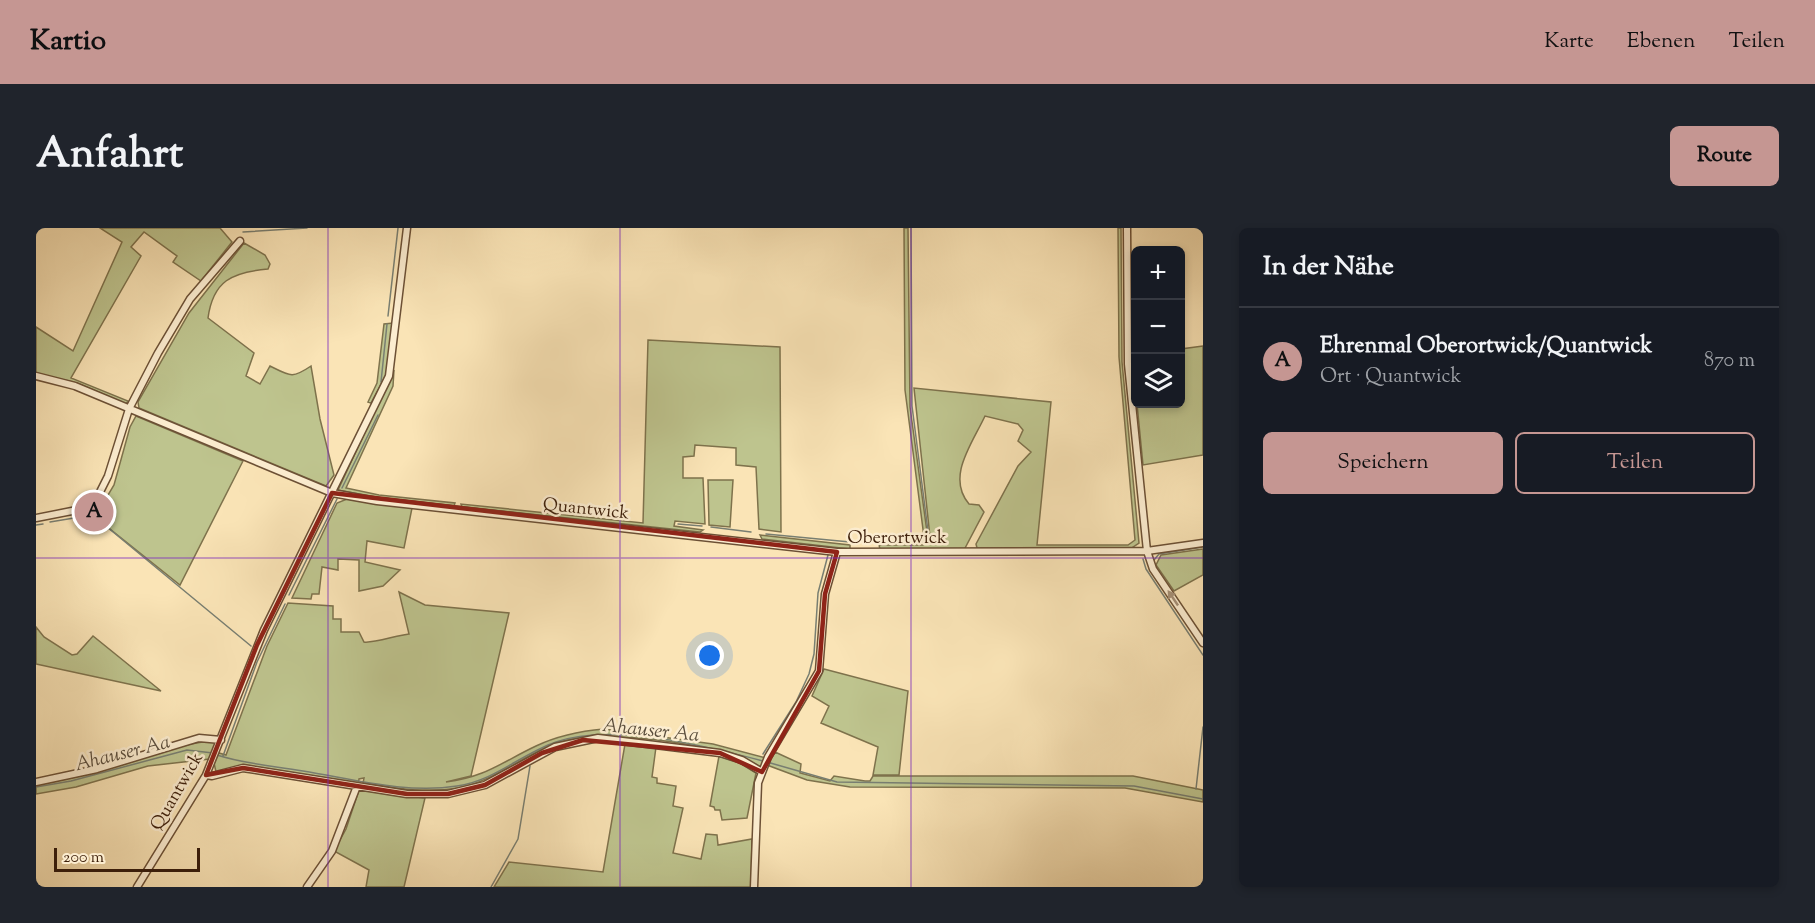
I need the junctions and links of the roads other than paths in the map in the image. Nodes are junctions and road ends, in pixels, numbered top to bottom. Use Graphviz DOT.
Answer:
graph roads {
  1 [pos="407,228"];
  2 [pos="1127,228"];
  3 [pos="240,241"];
  4 [pos="36,376"];
  5 [pos="129,409"];
  6 [pos="332,493"];
  7 [pos="36,518"];
  8 [pos="1203,543"];
  9 [pos="1148,551"];
  10 [pos="837,552"];
  11 [pos="1203,643"];
  12 [pos="221,740"];
  13 [pos="762,772"];
  14 [pos="206,775"];
  15 [pos="36,782"];
  16 [pos="357,786"];
  17 [pos="137,887"];
  18 [pos="307,887"];
  19 [pos="754,887"];
  1 -- 6 [label="street, Quantwick"];
  2 -- 9 [label="street"];
  3 -- 5 [label="street"];
  4 -- 5 [label="street, Quantwick"];
  5 -- 6 [label="street, Quantwick"];
  5 -- 7 [label="street"];
  6 -- 10 [label="street, Quantwick"];
  6 -- 12 [label="street, Quantwick"];
  8 -- 9 [label="street, Oberortwick"];
  9 -- 10 [label="street, Oberortwick"];
  11 -- 9 [label="street, one-way"];
  10 -- 13 [label="street, Oberortwick"];
  12 -- 14 [label="street, Quantwick"];
  12 -- 15 [label="street, Quantwick"];
  13 -- 16 [label="street"];
  13 -- 19 [label="street, Oberortwick"];
  14 -- 16 [label="street"];
  14 -- 17 [label="street, Quantwick"];
  16 -- 18 [label="street"];
}
